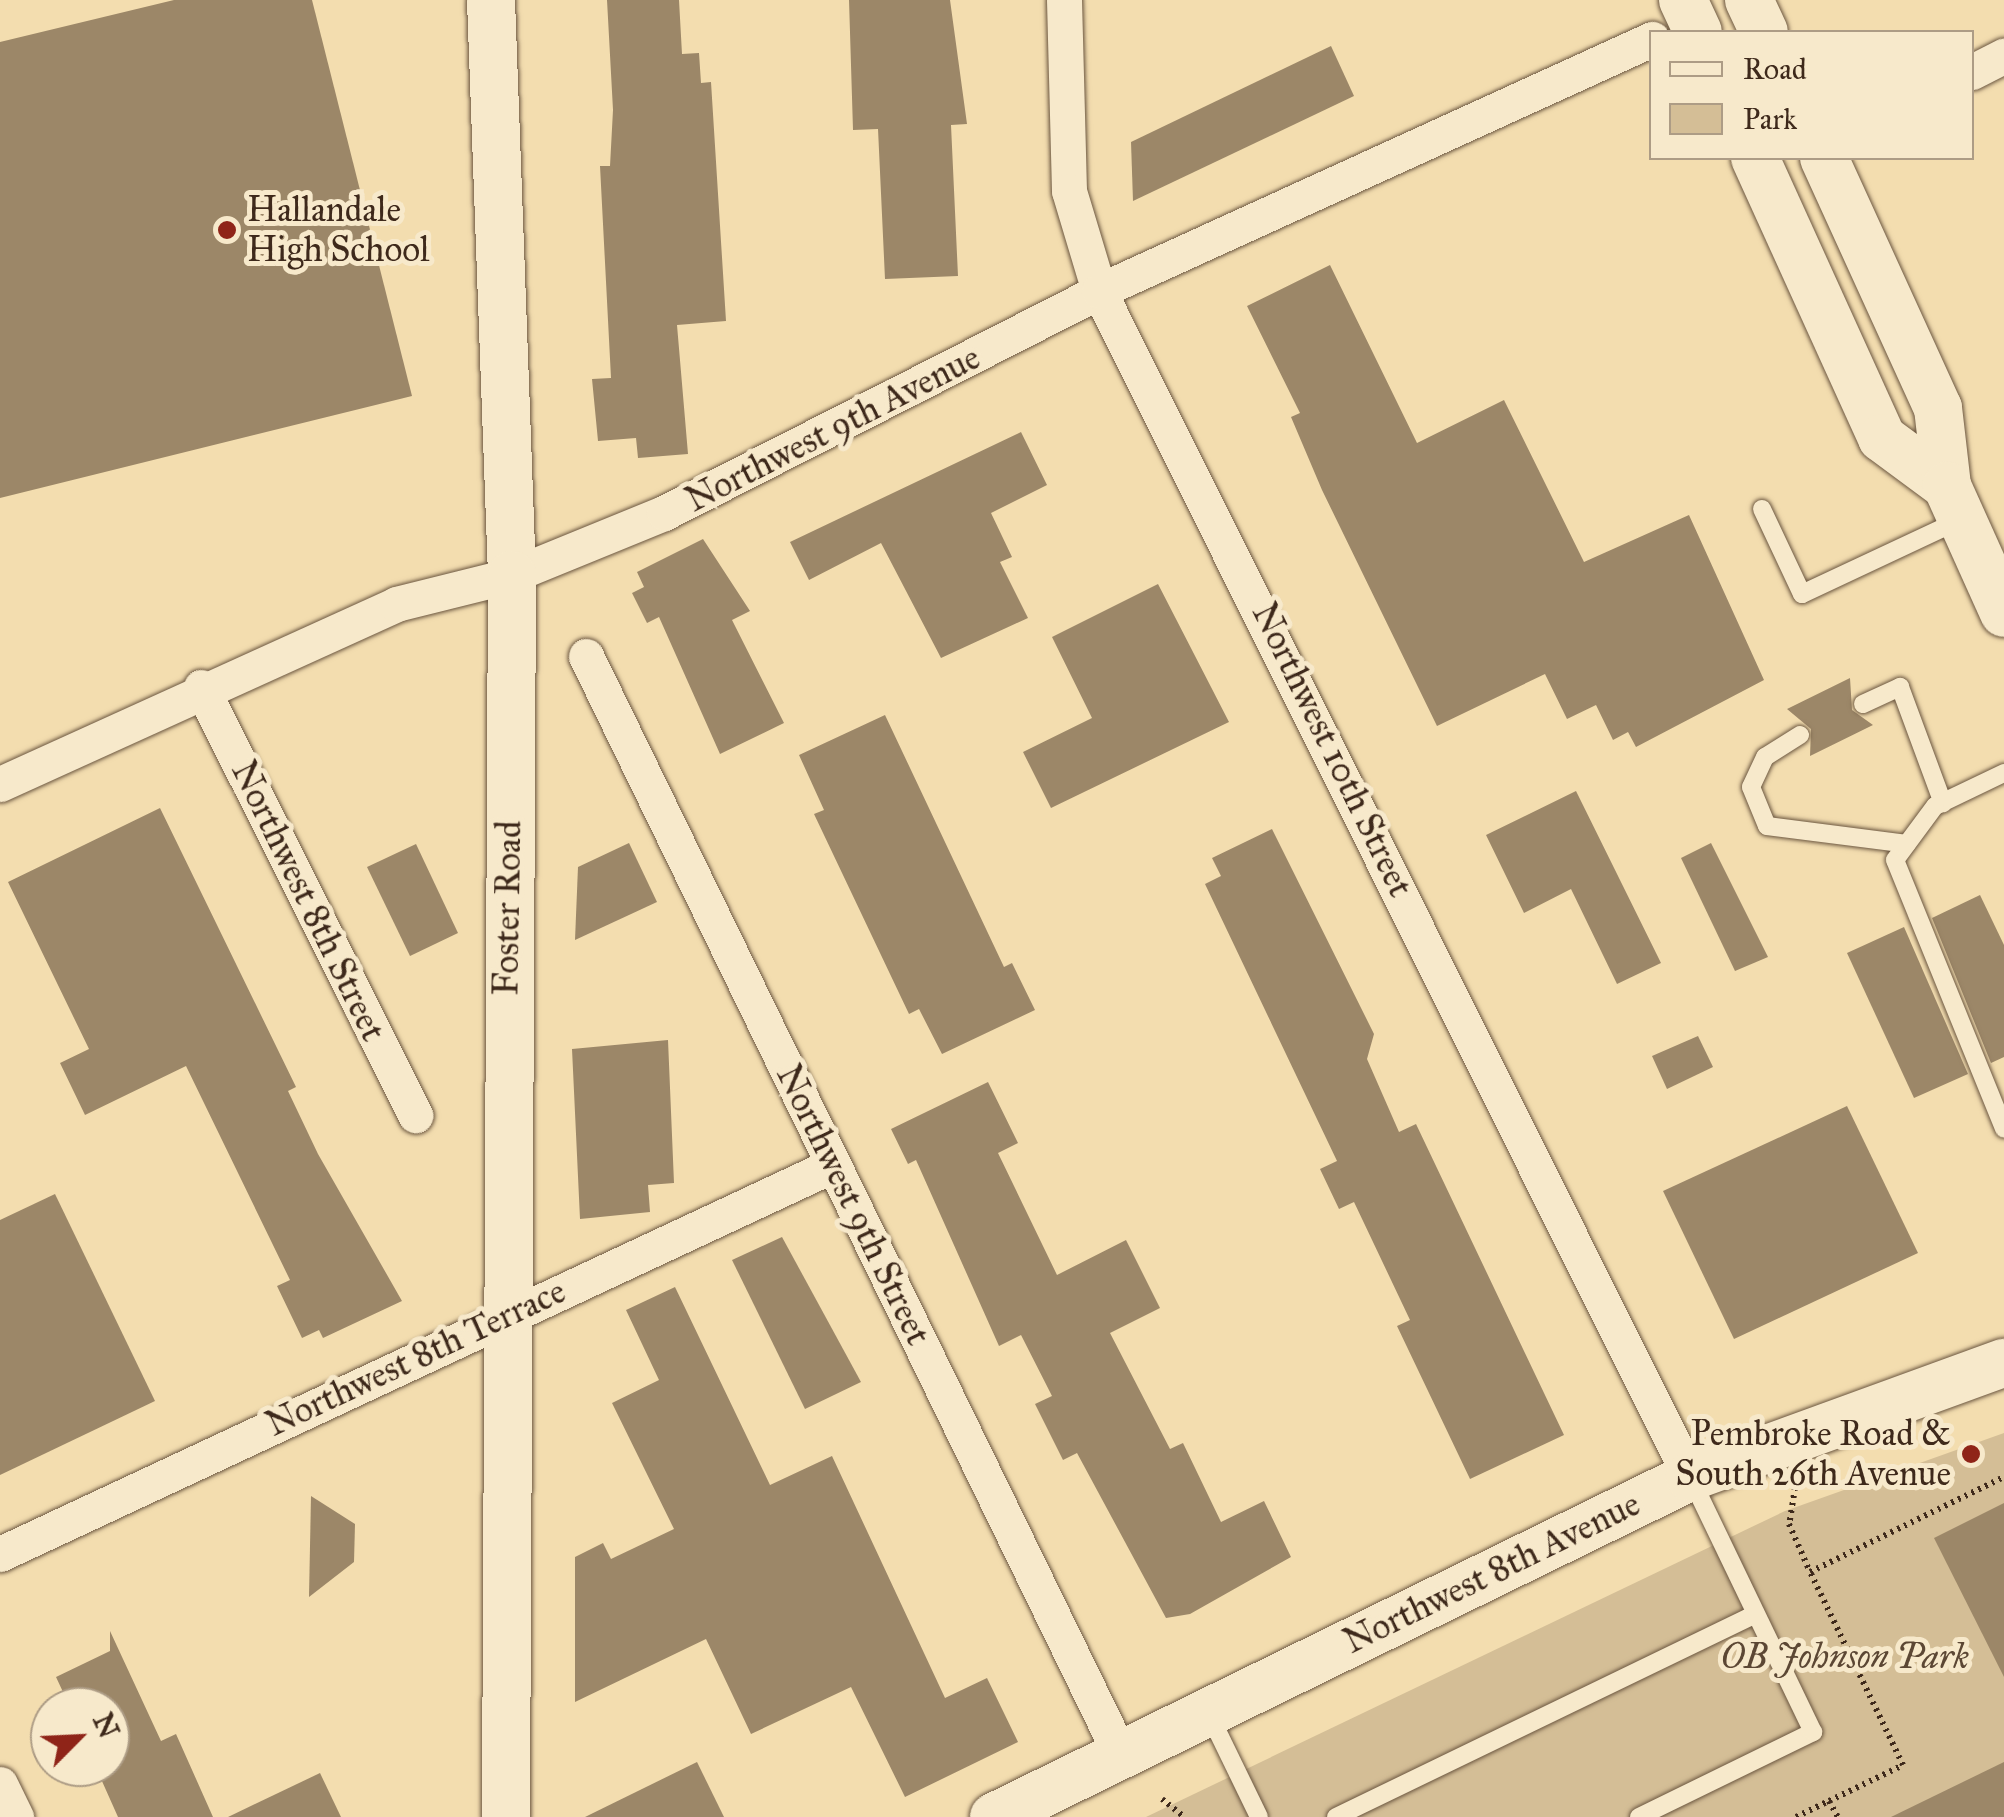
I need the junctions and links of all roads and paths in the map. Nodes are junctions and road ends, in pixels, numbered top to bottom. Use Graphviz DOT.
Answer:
graph roads {
  1 [pos="491,0"];
  2 [pos="1064,0"];
  3 [pos="1748,0"];
  4 [pos="1763,30"];
  5 [pos="1649,38"];
  6 [pos="2004,56"];
  7 [pos="1974,71"];
  8 [pos="1756,160"];
  9 [pos="1825,160"];
  10 [pos="1099,291"];
  11 [pos="1954,502"];
  12 [pos="1762,510"];
  13 [pos="512,575"];
  14 [pos="2004,612"];
  15 [pos="586,656"];
  16 [pos="201,687"];
  17 [pos="1863,704"];
  18 [pos="1800,735"];
  19 [pos="2004,773"];
  20 [pos="0,784"];
  21 [pos="1942,803"];
  22 [pos="1907,844"];
  23 [pos="415,1115"];
  24 [pos="2004,1130"];
  25 [pos="833,1165"];
  26 [pos="502,1316"];
  27 [pos="2004,1364"];
  28 [pos="1690,1477"];
  29 [pos="2004,1477"];
  30 [pos="1796,1485"];
  31 [pos="0,1554"];
  32 [pos="1810,1572"];
  33 [pos="1756,1614"];
  34 [pos="1207,1711"];
  35 [pos="1120,1754"];
  36 [pos="0,1784"];
  37 [pos="1162,1799"];
  38 [pos="1829,1801"];
  39 [pos="16,1817"];
  40 [pos="506,1817"];
  41 [pos="994,1817"];
  42 [pos="1184,1817"];
  43 [pos="1259,1817"];
  44 [pos="1336,1817"];
  45 [pos="1639,1817"];
  46 [pos="1796,1817"];
  47 [pos="1838,1817"];
  1 -- 13 [label="street, Foster Road"];
  2 -- 10 [label="street, Northwest 10th Street"];
  3 -- 4 [label="street"];
  5 -- 10 [label="street, Northwest 9th Avenue"];
  6 -- 7 [label="street"];
  8 -- 11 [label="street"];
  9 -- 11 [label="street"];
  10 -- 13 [label="street, Northwest 9th Avenue"];
  10 -- 28 [label="street, Northwest 10th Street"];
  11 -- 12 [label="lane"];
  11 -- 14 [label="street"];
  13 -- 16 [label="street, Northwest 9th Avenue"];
  13 -- 26 [label="street, Foster Road"];
  15 -- 25 [label="street, Northwest 9th Street"];
  16 -- 20 [label="street, Northwest 9th Avenue"];
  16 -- 23 [label="street, Northwest 8th Street"];
  17 -- 21 [label="lane"];
  18 -- 22 [label="lane"];
  19 -- 21 [label="lane"];
  21 -- 22 [label="lane"];
  22 -- 24 [label="lane"];
  25 -- 26 [label="street, Northwest 8th Terrace"];
  25 -- 35 [label="street, Northwest 9th Street"];
  26 -- 31 [label="street, Northwest 8th Terrace"];
  26 -- 40 [label="street, Foster Road"];
  27 -- 28 [label="street, Northwest 8th Avenue"];
  28 -- 33 [label="lane"];
  28 -- 34 [label="street, Northwest 8th Avenue"];
  29 -- 32 [label="path"];
  30 -- 32 [label="path"];
  32 -- 38 [label="path"];
  33 -- 44 [label="lane"];
  33 -- 45 [label="lane"];
  34 -- 35 [label="street, Northwest 8th Avenue"];
  34 -- 43 [label="lane"];
  35 -- 41 [label="street, Northwest 8th Avenue"];
  36 -- 39 [label="street"];
  37 -- 42 [label="path"];
  38 -- 46 [label="path"];
  38 -- 47 [label="path"];
}
